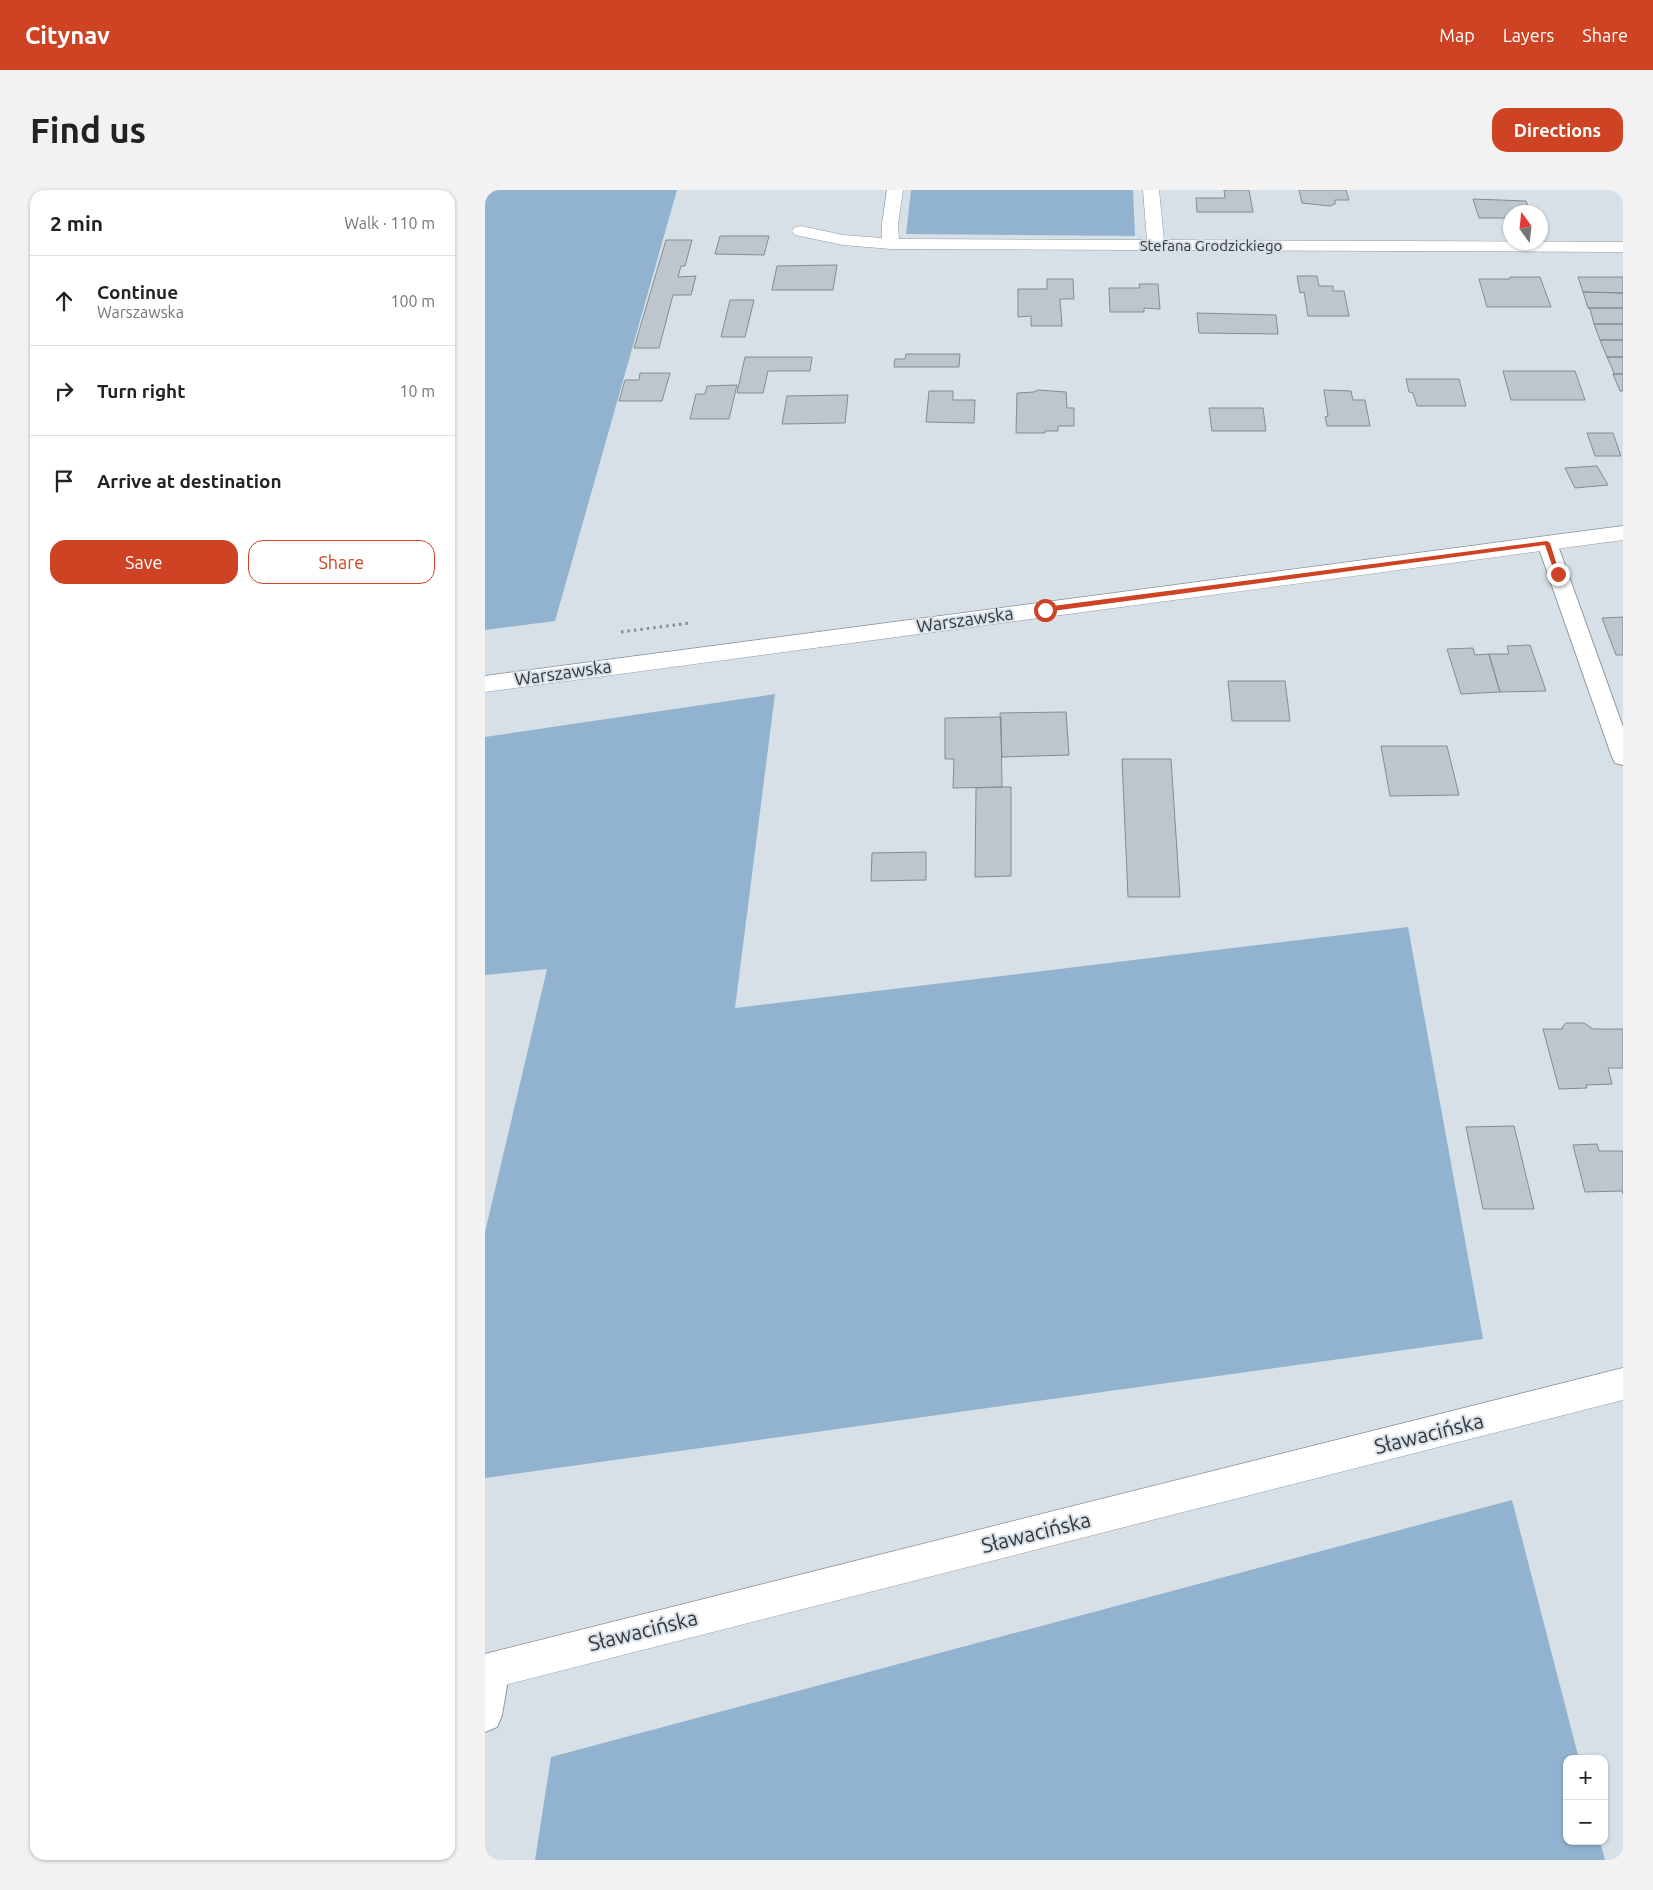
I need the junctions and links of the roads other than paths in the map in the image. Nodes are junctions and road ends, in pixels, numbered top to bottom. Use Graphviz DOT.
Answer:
graph roads {
  1 [pos="895,190"];
  2 [pos="1151,190"];
  3 [pos="801,231"];
  4 [pos="891,244"];
  5 [pos="1156,246"];
  6 [pos="1623,247"];
  7 [pos="1623,533"];
  8 [pos="1547,543"];
  9 [pos="485,684"];
  10 [pos="1623,757"];
  11 [pos="1623,1384"];
  12 [pos="490,1670"];
  13 [pos="485,1715"];
  1 -- 4 [label="street"];
  2 -- 5 [label="street"];
  3 -- 4 [label="street, Stefana Grodzickiego"];
  4 -- 5 [label="street, Stefana Grodzickiego"];
  5 -- 6 [label="street, Stefana Grodzickiego"];
  7 -- 8 [label="street, Warszawska"];
  8 -- 9 [label="street, Warszawska"];
  8 -- 10 [label="lane"];
  11 -- 12 [label="street, Sławacińska"];
  12 -- 13 [label="lane, Sławacińska"];
}
